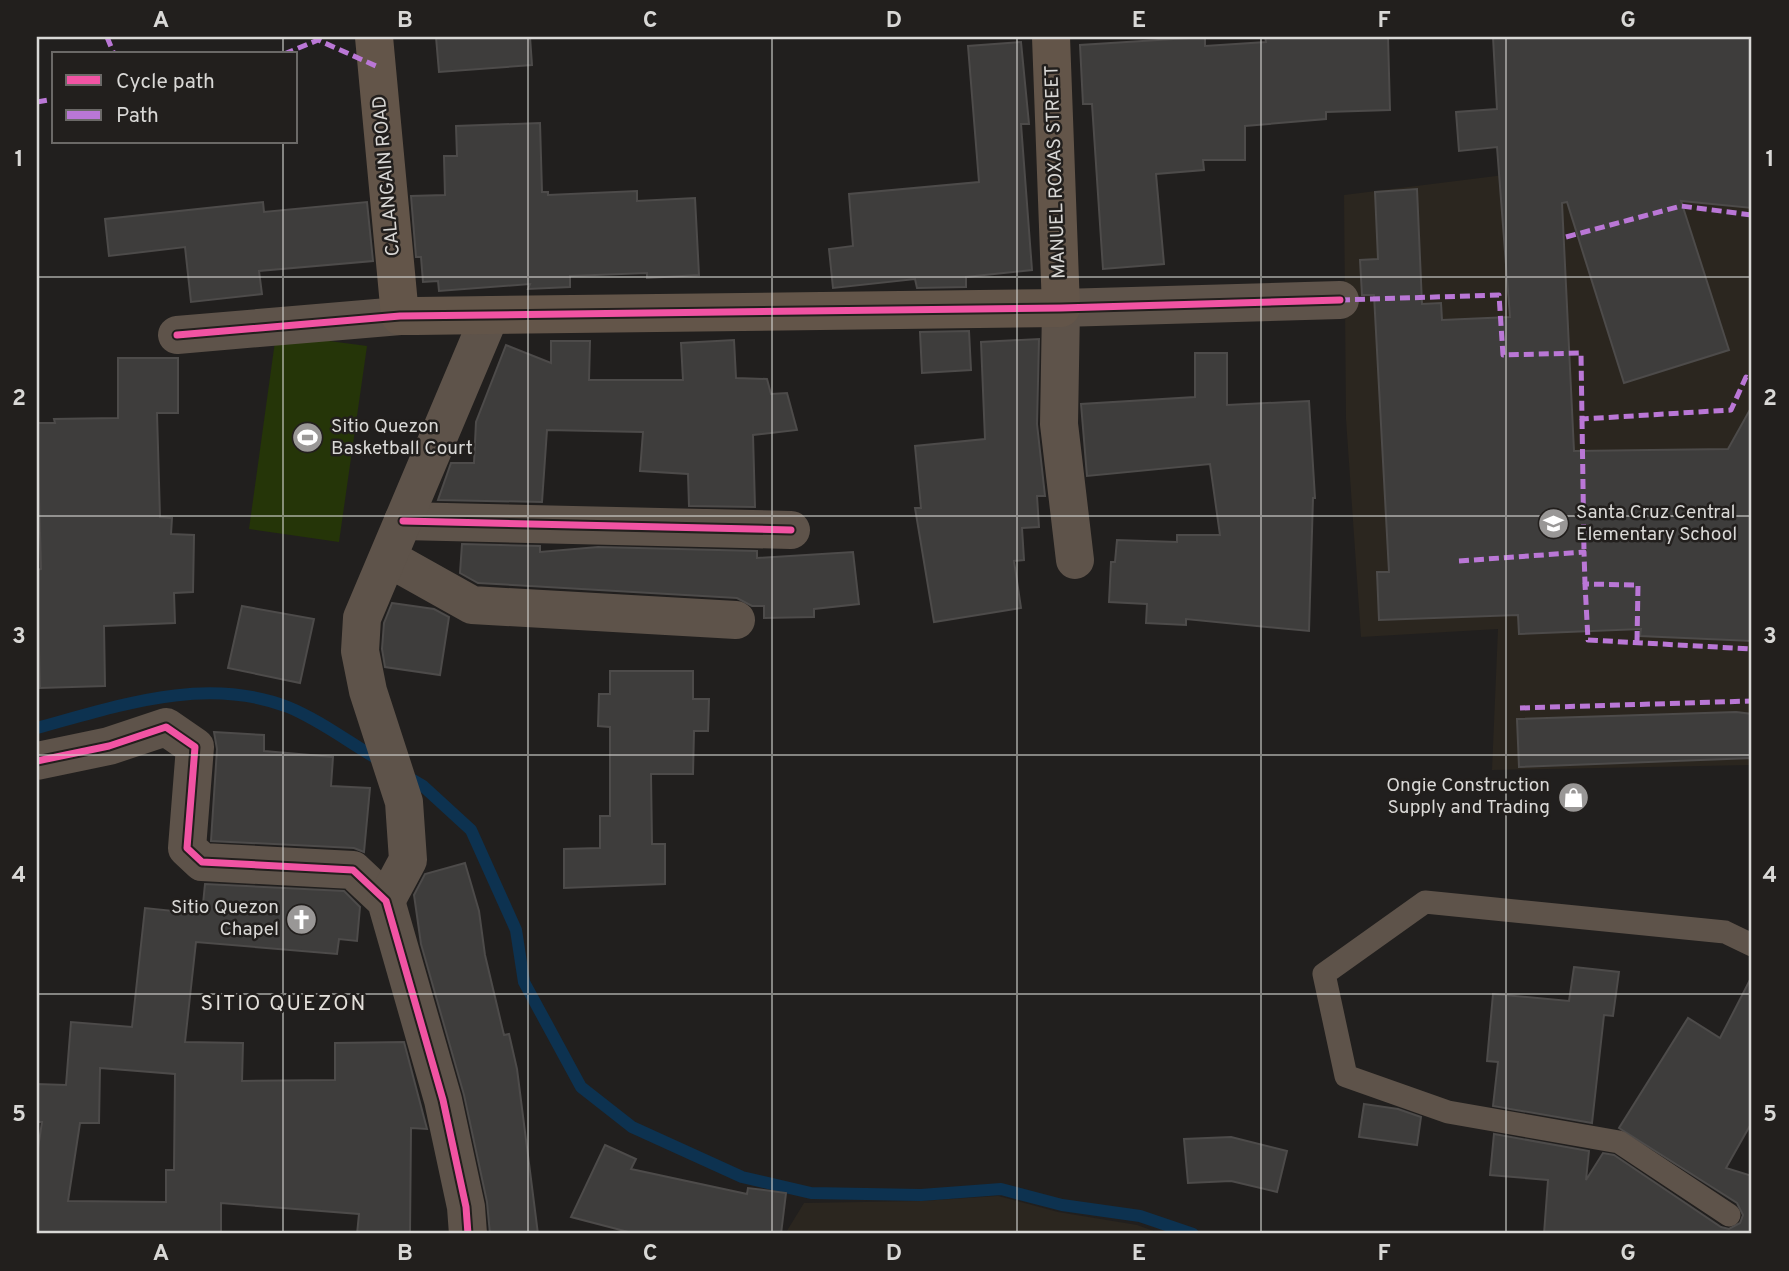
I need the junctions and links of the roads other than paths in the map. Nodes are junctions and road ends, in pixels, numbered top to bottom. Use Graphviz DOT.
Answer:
graph roads {
  1 [pos="374,37"];
  2 [pos="1051,37"];
  3 [pos="1340,300"];
  4 [pos="1061,308"];
  5 [pos="400,316"];
  6 [pos="490,316"];
  7 [pos="177,335"];
  8 [pos="403,521"];
  9 [pos="790,530"];
  10 [pos="388,558"];
  11 [pos="1075,560"];
  12 [pos="736,620"];
  13 [pos="37,761"];
  14 [pos="386,901"];
  15 [pos="1752,945"];
  16 [pos="1729,1215"];
  17 [pos="468,1234"];
  1 -- 5 [label="street, CALANGAIN ROAD"];
  2 -- 4 [label="street, MANUEL ROXAS STREET"];
  3 -- 4 [label="street"];
  4 -- 6 [label="street"];
  4 -- 11 [label="street"];
  5 -- 6 [label="street"];
  5 -- 7 [label="street"];
  6 -- 8 [label="street"];
  8 -- 9 [label="street"];
  8 -- 10 [label="street"];
  10 -- 12 [label="street"];
  10 -- 14 [label="street"];
  13 -- 14 [label="street"];
  14 -- 17 [label="street"];
  15 -- 16 [label="lane"];
}
